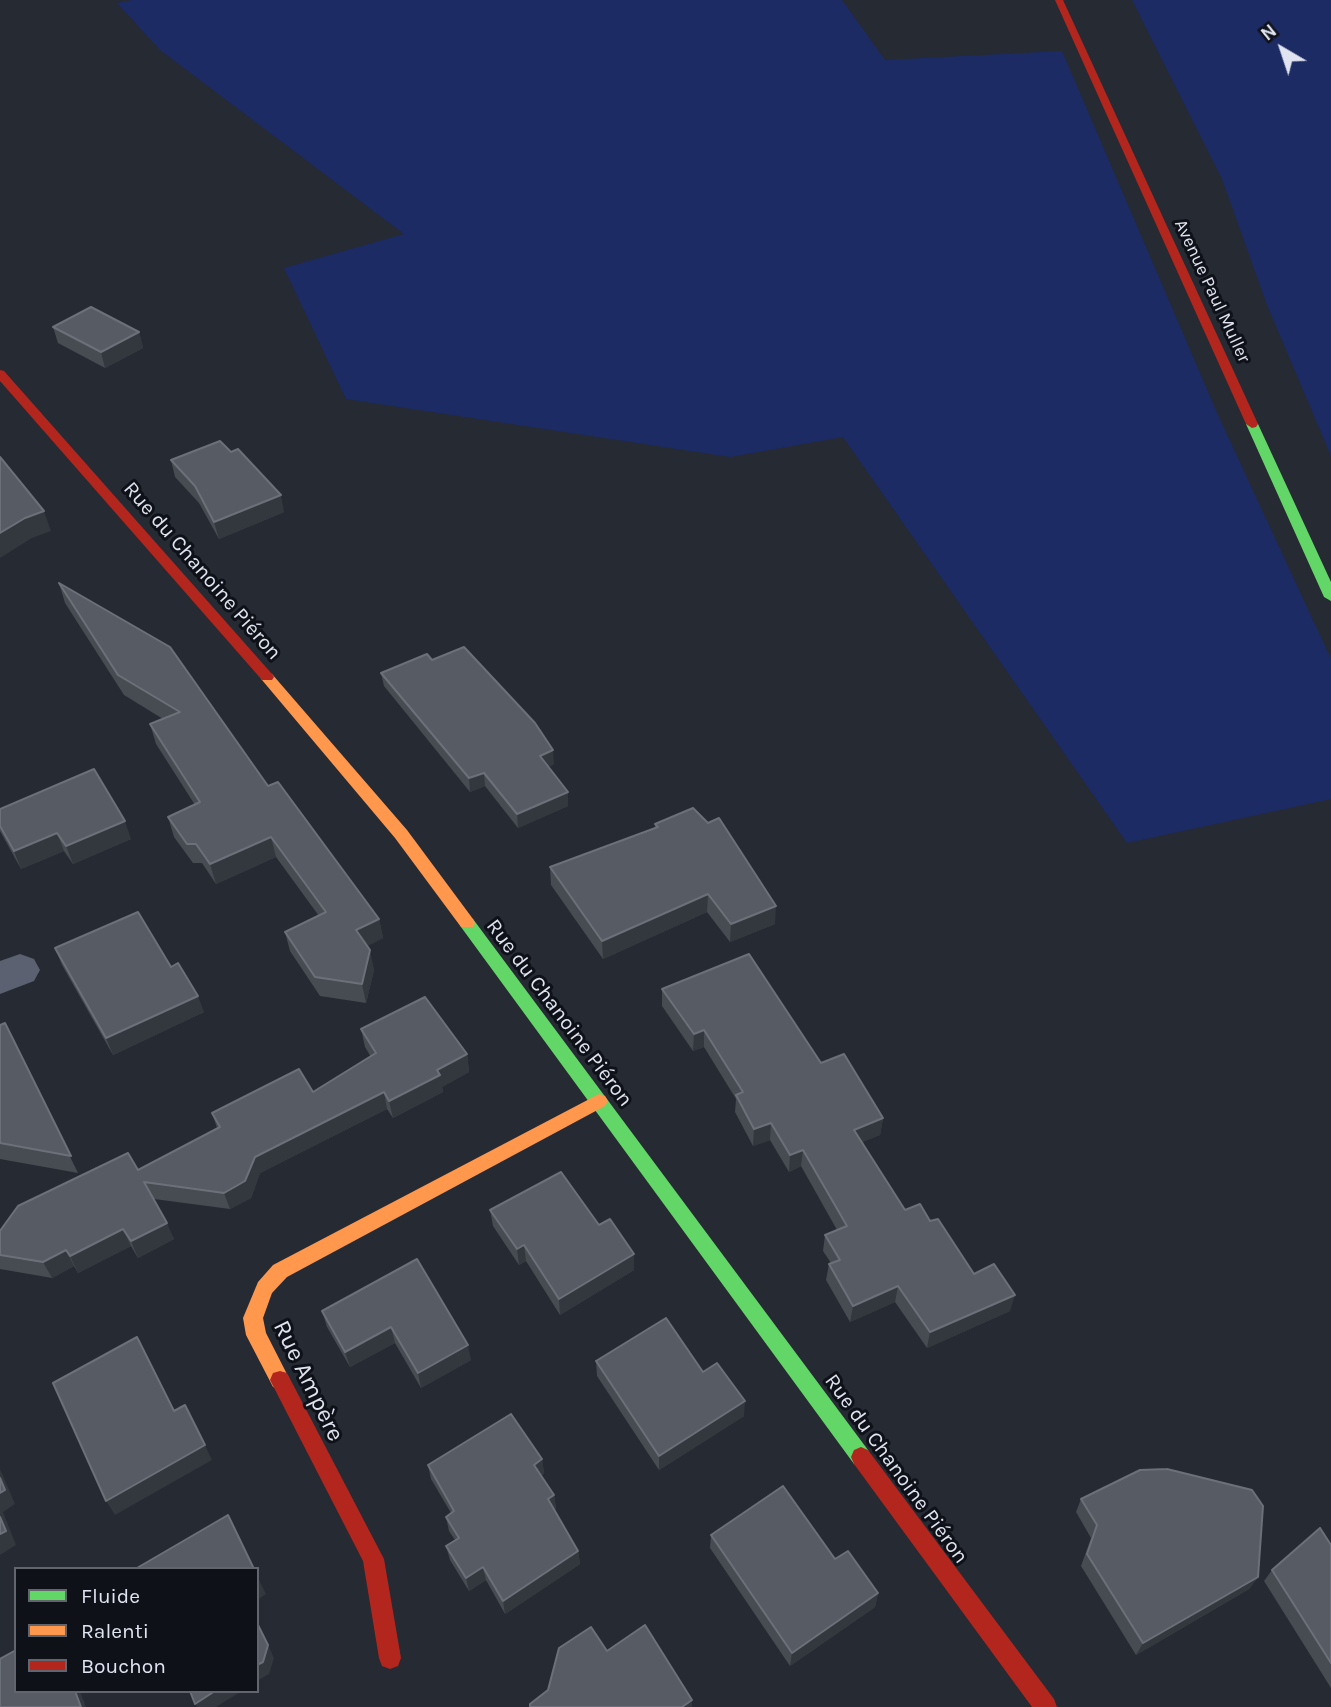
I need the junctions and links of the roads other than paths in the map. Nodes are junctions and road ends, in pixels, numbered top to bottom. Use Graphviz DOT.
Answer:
graph roads {
  1 [pos="1059,0"];
  2 [pos="0,374"];
  3 [pos="1331,597"];
  4 [pos="599,1101"];
  5 [pos="390,1657"];
  6 [pos="1046,1707"];
  1 -- 3 [label="street, Avenue Paul Muller"];
  2 -- 4 [label="street, Rue du Chanoine Piéron"];
  4 -- 5 [label="street, Rue Ampère"];
  4 -- 6 [label="street, Rue du Chanoine Piéron"];
}
